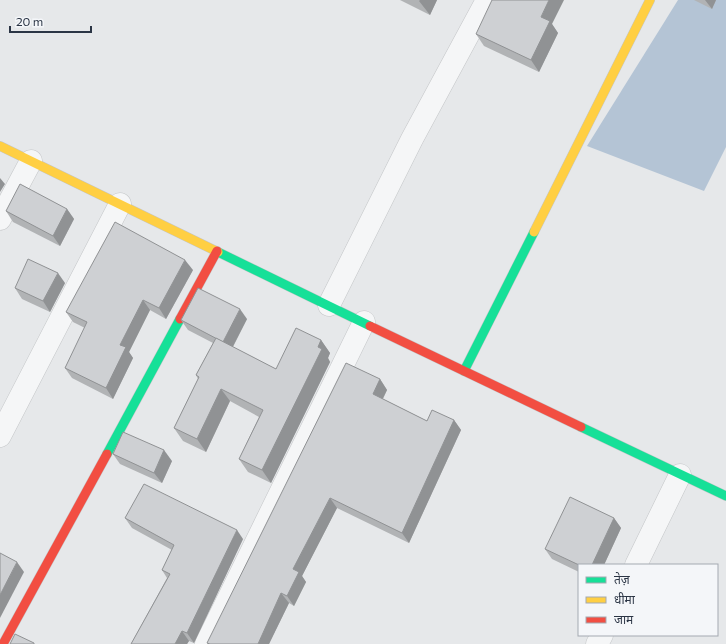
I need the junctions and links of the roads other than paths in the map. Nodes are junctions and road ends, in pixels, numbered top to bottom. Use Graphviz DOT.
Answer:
graph roads {
  1 [pos="488,0"];
  2 [pos="650,0"];
  3 [pos="0,146"];
  4 [pos="31,161"];
  5 [pos="120,204"];
  6 [pos="0,219"];
  7 [pos="217,251"];
  8 [pos="329,305"];
  9 [pos="364,322"];
  10 [pos="464,371"];
  11 [pos="0,436"];
  12 [pos="680,474"];
  13 [pos="726,496"];
  14 [pos="636,564"];
  15 [pos="3,644"];
  16 [pos="206,644"];
  1 -- 8 [label="street"];
  2 -- 10 [label="street"];
  3 -- 4 [label="street"];
  4 -- 5 [label="street"];
  4 -- 6 [label="street"];
  5 -- 7 [label="street"];
  5 -- 11 [label="street"];
  7 -- 8 [label="street"];
  7 -- 15 [label="street"];
  8 -- 9 [label="street"];
  9 -- 10 [label="street"];
  9 -- 16 [label="street"];
  10 -- 12 [label="street"];
  12 -- 13 [label="street"];
  12 -- 14 [label="street"];
}
